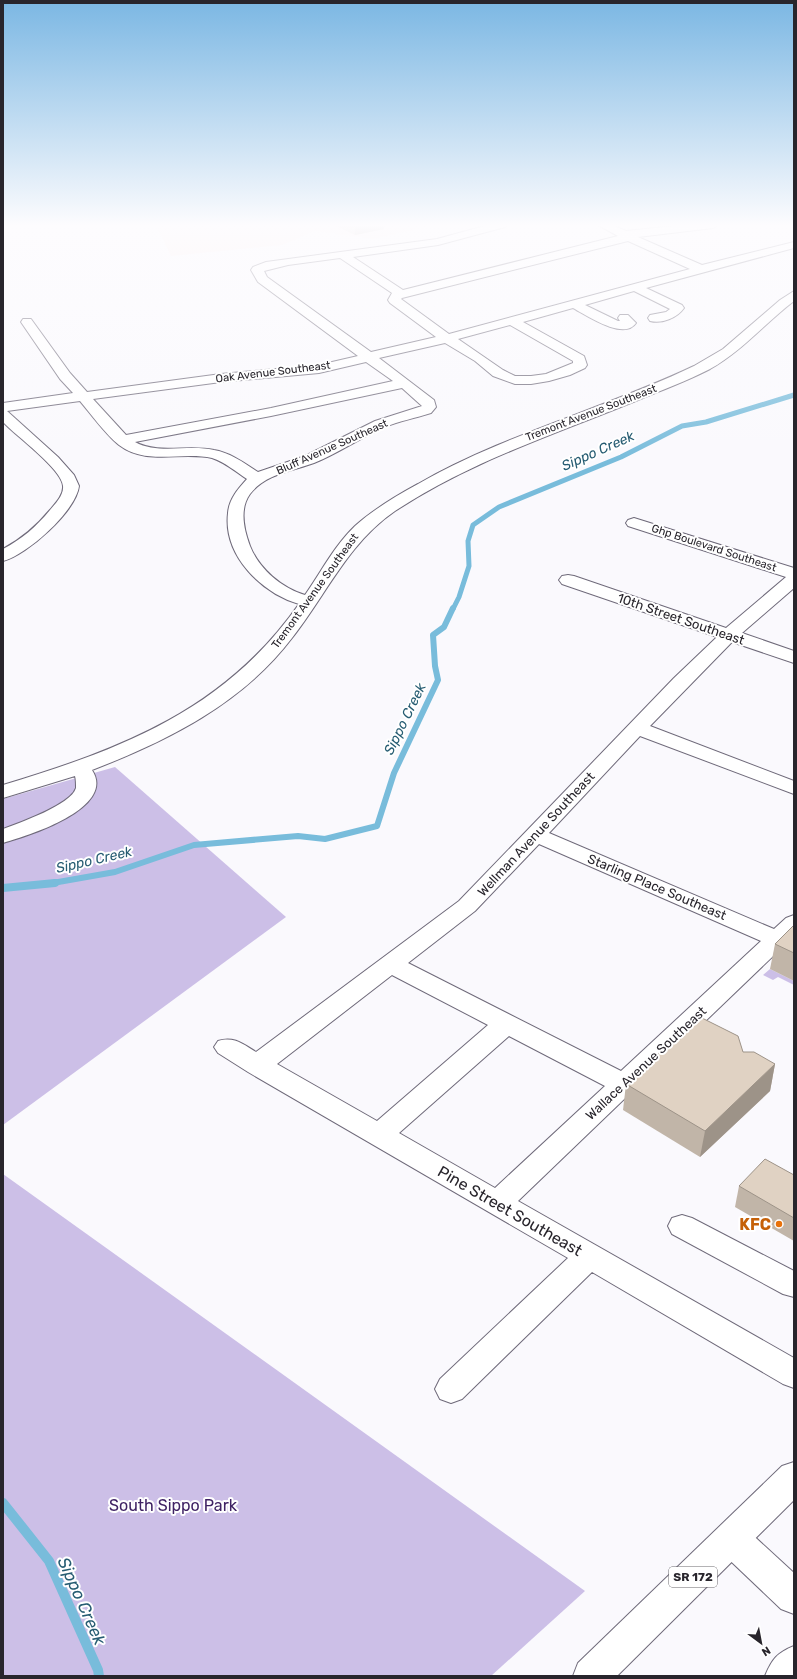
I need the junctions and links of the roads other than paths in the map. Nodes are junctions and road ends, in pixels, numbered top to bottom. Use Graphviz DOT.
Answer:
graph roads {
  1 [pos="294,303"];
  2 [pos="398,303"];
  3 [pos="668,303"];
  4 [pos="784,303"];
  5 [pos="574,304"];
  6 [pos="624,318"];
  7 [pos="654,318"];
  8 [pos="512,321"];
  9 [pos="28,322"];
  10 [pos="445,339"];
  11 [pos="368,358"];
  12 [pos="404,383"];
  13 [pos="84,396"];
  14 [pos="3,407"];
  15 [pos="3,414"];
  16 [pos="122,440"];
  17 [pos="256,478"];
  18 [pos="634,523"];
  19 [pos="3,556"];
  20 [pos="794,574"];
  21 [pos="794,579"];
  22 [pos="568,580"];
  23 [pos="308,601"];
  24 [pos="729,635"];
  25 [pos="794,658"];
  26 [pos="636,728"];
  27 [pos="80,767"];
  28 [pos="794,788"];
  29 [pos="3,792"];
  30 [pos="536,835"];
  31 [pos="3,836"];
  32 [pos="786,931"];
  33 [pos="392,965"];
  34 [pos="506,1024"];
  35 [pos="226,1047"];
  36 [pos="257,1065"];
  37 [pos="624,1084"];
  38 [pos="379,1135"];
  39 [pos="497,1203"];
  40 [pos="682,1226"];
  41 [pos="589,1256"];
  42 [pos="794,1285"];
  43 [pos="794,1374"];
  44 [pos="451,1389"];
  45 [pos="793,1479"];
  46 [pos="732,1539"];
  47 [pos="794,1597"];
  48 [pos="794,1664"];
  49 [pos="591,1676"];
  50 [pos="783,1676"];
  1 -- 11 [label="street"];
  2 -- 10 [label="street"];
  3 -- 7 [label="street"];
  4 -- 23 [label="street, Tremont Avenue Southeast"];
  5 -- 6 [label="street"];
  5 -- 8 [label="street, Oak Avenue Southeast"];
  8 -- 10 [label="street, Oak Avenue Southeast"];
  8 -- 10 [label="street"];
  9 -- 13 [label="street"];
  10 -- 11 [label="street, Oak Avenue Southeast"];
  11 -- 12 [label="street"];
  11 -- 13 [label="street, Oak Avenue Southeast"];
  12 -- 16 [label="street"];
  12 -- 17 [label="street, Bluff Avenue Southeast"];
  13 -- 14 [label="street, Oak Avenue Southeast"];
  13 -- 16 [label="street"];
  15 -- 19 [label="street"];
  16 -- 17 [label="street"];
  17 -- 23 [label="street"];
  18 -- 20 [label="street, Ghp Boulevard Southeast"];
  21 -- 24 [label="street, Wellman Avenue Southeast"];
  22 -- 24 [label="street, 10th Street Southeast"];
  23 -- 27 [label="street, Tremont Avenue Southeast"];
  24 -- 25 [label="street, 10th Street Southeast"];
  24 -- 26 [label="street, Wellman Avenue Southeast"];
  26 -- 28 [label="street"];
  26 -- 30 [label="street, Wellman Avenue Southeast"];
  27 -- 29 [label="street, Tremont Avenue Southeast"];
  27 -- 31 [label="street"];
  30 -- 32 [label="street, Starling Place Southeast"];
  30 -- 33 [label="street, Wellman Avenue Southeast"];
  32 -- 37 [label="street, Wallace Avenue Southeast"];
  33 -- 34 [label="street"];
  33 -- 36 [label="street, Wellman Avenue Southeast"];
  34 -- 37 [label="street"];
  34 -- 38 [label="street"];
  35 -- 36 [label="street, Pine Street Southeast"];
  36 -- 38 [label="street, Pine Street Southeast"];
  37 -- 39 [label="street, Wallace Avenue Southeast"];
  38 -- 39 [label="street, Pine Street Southeast"];
  39 -- 41 [label="street, Pine Street Southeast"];
  40 -- 42 [label="street"];
  41 -- 43 [label="street, Pine Street Southeast"];
  41 -- 44 [label="street"];
  45 -- 46 [label="street, SR 172"];
  46 -- 47 [label="street"];
  46 -- 49 [label="street, SR 172"];
  48 -- 50 [label="street"];
}
